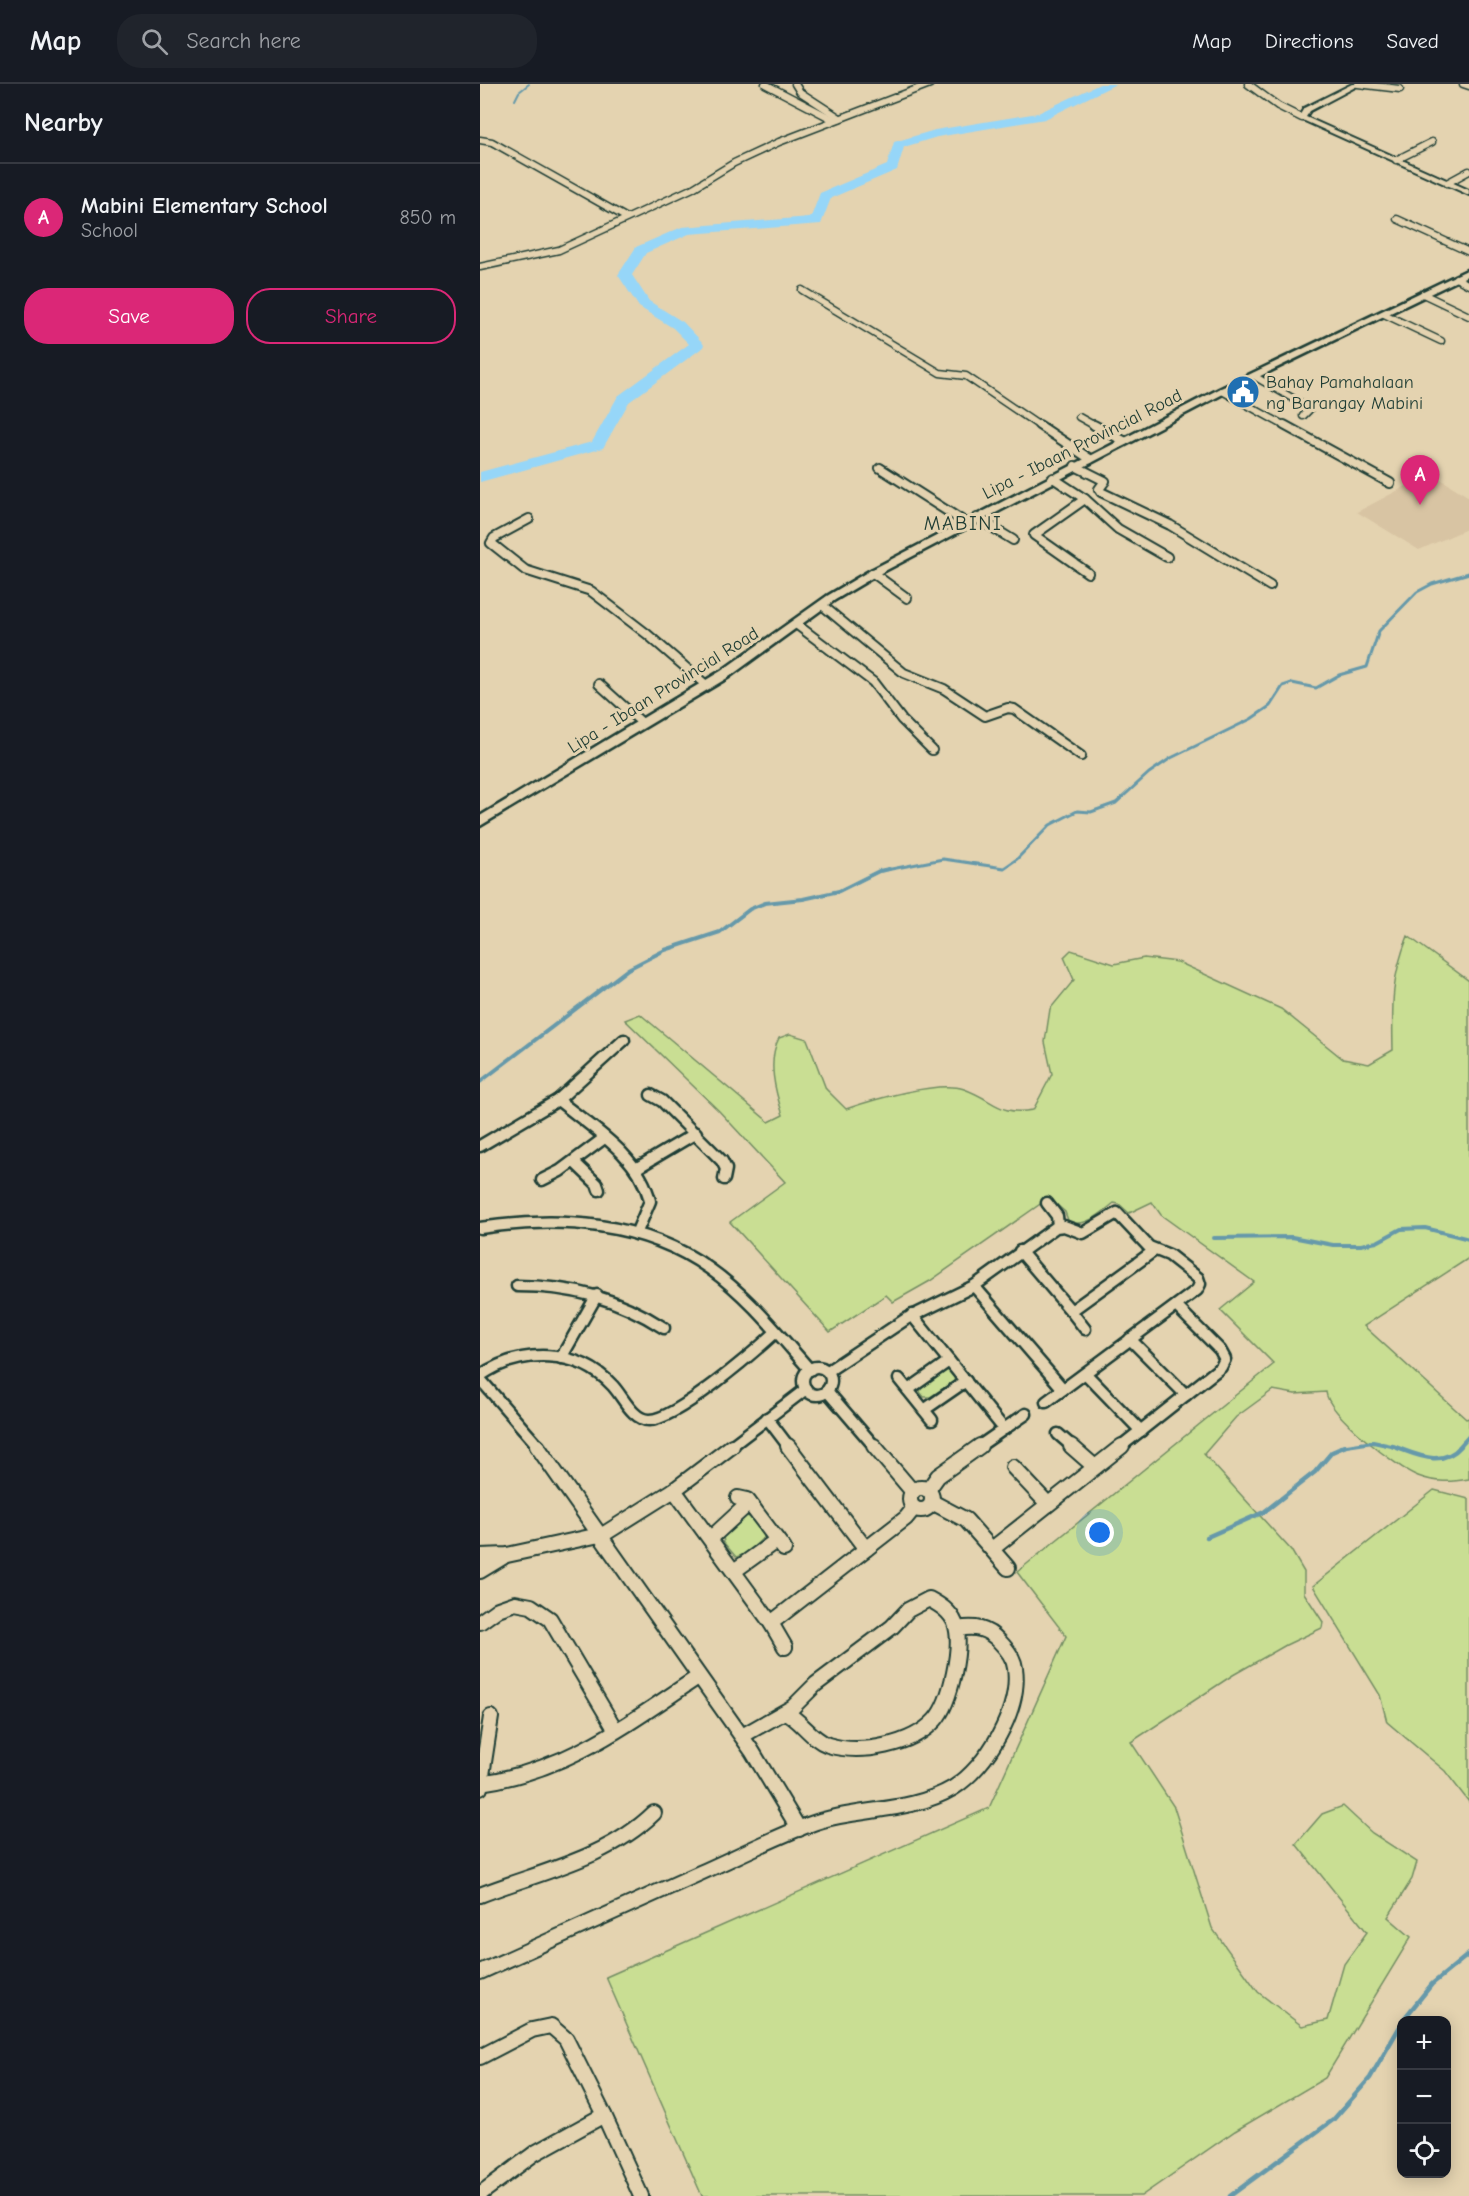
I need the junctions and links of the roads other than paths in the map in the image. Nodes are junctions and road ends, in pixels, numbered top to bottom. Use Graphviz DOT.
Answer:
graph roads {
  1 [pos="765,84"];
  2 [pos="795,84"];
  3 [pos="930,84"];
  4 [pos="1248,84"];
  5 [pos="1357,84"];
  6 [pos="1463,84"];
  7 [pos="1469,86"];
  8 [pos="1400,89"];
  9 [pos="1302,118"];
  10 [pos="837,119"];
  11 [pos="480,140"];
  12 [pos="1432,142"];
  13 [pos="1396,160"];
  14 [pos="1469,171"];
  15 [pos="1447,183"];
  16 [pos="1469,193"];
  17 [pos="627,218"];
  18 [pos="1396,219"];
  19 [pos="1469,252"];
  20 [pos="480,267"];
  21 [pos="1469,272"];
  22 [pos="1456,279"];
  23 [pos="1469,285"];
  24 [pos="802,290"];
  25 [pos="1423,294"];
  26 [pos="1384,314"];
  27 [pos="1469,316"];
  28 [pos="1441,341"];
  29 [pos="1254,376"];
  30 [pos="1222,391"];
  31 [pos="1303,416"];
  32 [pos="1079,417"];
  33 [pos="1124,441"];
  34 [pos="1090,459"];
  35 [pos="1075,466"];
  36 [pos="880,468"];
  37 [pos="1053,478"];
  38 [pos="1390,483"];
  39 [pos="1085,499"];
  40 [pos="529,519"];
  41 [pos="971,521"];
  42 [pos="1013,540"];
  43 [pos="1167,557"];
  44 [pos="873,573"];
  45 [pos="1088,573"];
  46 [pos="1270,586"];
  47 [pos="907,598"];
  48 [pos="822,605"];
  49 [pos="795,624"];
  50 [pos="599,684"];
  51 [pos="706,685"];
  52 [pos="642,723"];
  53 [pos="932,750"];
  54 [pos="1081,756"];
  55 [pos="480,822"];
  56 [pos="624,1040"];
  57 [pos="651,1095"];
  58 [pos="558,1100"];
  59 [pos="696,1132"];
  60 [pos="603,1139"];
  61 [pos="480,1146"];
  62 [pos="573,1162"];
  63 [pos="637,1168"];
  64 [pos="724,1179"];
  65 [pos="542,1180"];
  66 [pos="599,1190"];
  67 [pos="1047,1203"];
  68 [pos="1058,1226"];
  69 [pos="480,1228"];
  70 [pos="636,1234"];
  71 [pos="1155,1250"];
  72 [pos="1020,1251"];
  73 [pos="517,1286"];
  74 [pos="974,1286"];
  75 [pos="597,1295"];
  76 [pos="1176,1306"];
  77 [pos="1071,1311"];
  78 [pos="912,1315"];
  79 [pos="664,1328"];
  80 [pos="1085,1329"];
  81 [pos="776,1332"];
  82 [pos="1130,1339"];
  83 [pos="561,1358"];
  84 [pos="950,1361"];
  85 [pos="810,1370"];
  86 [pos="828,1371"];
  87 [pos="1086,1374"];
  88 [pos="899,1379"];
  89 [pos="966,1381"];
  90 [pos="482,1383"];
  91 [pos="806,1389"];
  92 [pos="1063,1389"];
  93 [pos="908,1390"];
  94 [pos="827,1391"];
  95 [pos="1186,1395"];
  96 [pos="1046,1402"];
  97 [pos="924,1410"];
  98 [pos="1026,1414"];
  99 [pos="767,1418"];
  100 [pos="932,1420"];
  101 [pos="1004,1429"];
  102 [pos="1142,1431"];
  103 [pos="1058,1434"];
  104 [pos="1013,1467"];
  105 [pos="1095,1467"];
  106 [pos="674,1490"];
  107 [pos="913,1492"];
  108 [pos="930,1496"];
  109 [pos="1047,1503"];
  110 [pos="914,1508"];
  111 [pos="604,1534"];
  112 [pos="711,1538"];
  113 [pos="992,1548"];
  114 [pos="866,1549"];
  115 [pos="507,1555"];
  116 [pos="480,1556"];
  117 [pos="1008,1568"];
  118 [pos="480,1571"];
  119 [pos="734,1571"];
  120 [pos="480,1622"];
  121 [pos="771,1623"];
  122 [pos="958,1629"];
  123 [pos="785,1647"];
  124 [pos="698,1677"];
  125 [pos="785,1712"];
  126 [pos="491,1718"];
  127 [pos="615,1729"];
  128 [pos="742,1736"];
  129 [pos="481,1784"];
  130 [pos="654,1813"];
  131 [pos="799,1829"];
  132 [pos="480,1895"];
  133 [pos="480,1972"];
  134 [pos="480,2057"];
  135 [pos="604,2115"];
  136 [pos="480,2194"];
  137 [pos="641,2196"];
  1 -- 10 [label="street"];
  2 -- 10 [label="street"];
  3 -- 10 [label="street"];
  4 -- 9 [label="street"];
  5 -- 8 [label="street"];
  5 -- 9 [label="street"];
  6 -- 7 [label="street"];
  9 -- 13 [label="street"];
  10 -- 17 [label="street"];
  11 -- 17 [label="street"];
  12 -- 13 [label="street"];
  13 -- 15 [label="street"];
  14 -- 15 [label="street"];
  15 -- 16 [label="street"];
  17 -- 20 [label="street"];
  18 -- 19 [label="street"];
  21 -- 22 [label="main road, Lipa - Ibaan Provincial Road"];
  22 -- 23 [label="street"];
  22 -- 25 [label="main road, Lipa - Ibaan Provincial Road"];
  24 -- 34 [label="street"];
  25 -- 26 [label="main road, Lipa - Ibaan Provincial Road"];
  25 -- 27 [label="street"];
  26 -- 28 [label="street"];
  26 -- 29 [label="main road, Lipa - Ibaan Provincial Road"];
  29 -- 30 [label="main road, Lipa - Ibaan Provincial Road"];
  29 -- 31 [label="street"];
  30 -- 33 [label="main road, Lipa - Ibaan Provincial Road"];
  30 -- 38 [label="street"];
  32 -- 33 [label="street"];
  33 -- 34 [label="main road, Lipa - Ibaan Provincial Road"];
  34 -- 35 [label="main road, Lipa - Ibaan Provincial Road"];
  35 -- 37 [label="main road, Lipa - Ibaan Provincial Road"];
  35 -- 46 [label="street"];
  36 -- 41 [label="street"];
  37 -- 39 [label="street"];
  37 -- 41 [label="main road, Lipa - Ibaan Provincial Road"];
  39 -- 43 [label="street"];
  39 -- 45 [label="street"];
  40 -- 51 [label="street"];
  41 -- 42 [label="street"];
  41 -- 44 [label="main road, Lipa - Ibaan Provincial Road"];
  44 -- 47 [label="street"];
  44 -- 48 [label="main road, Lipa - Ibaan Provincial Road"];
  48 -- 49 [label="main road, Lipa - Ibaan Provincial Road"];
  48 -- 54 [label="street"];
  49 -- 51 [label="main road, Lipa - Ibaan Provincial Road"];
  49 -- 53 [label="street"];
  50 -- 52 [label="street"];
  51 -- 52 [label="main road, Lipa - Ibaan Provincial Road"];
  52 -- 55 [label="main road, Lipa - Ibaan Provincial Road"];
  56 -- 58 [label="street"];
  57 -- 59 [label="street"];
  58 -- 60 [label="street"];
  58 -- 61 [label="street"];
  59 -- 63 [label="street"];
  59 -- 64 [label="street"];
  60 -- 62 [label="street"];
  60 -- 63 [label="street"];
  62 -- 65 [label="street"];
  62 -- 66 [label="street"];
  63 -- 70 [label="street"];
  67 -- 68 [label="street"];
  68 -- 71 [label="street"];
  68 -- 72 [label="street"];
  69 -- 70 [label="street"];
  70 -- 81 [label="street"];
  71 -- 76 [label="street"];
  71 -- 77 [label="street"];
  72 -- 74 [label="street"];
  72 -- 77 [label="street"];
  73 -- 75 [label="street"];
  74 -- 78 [label="street"];
  74 -- 92 [label="street"];
  75 -- 79 [label="street"];
  75 -- 83 [label="street"];
  76 -- 82 [label="street"];
  76 -- 95 [label="street"];
  77 -- 80 [label="street"];
  78 -- 84 [label="street"];
  78 -- 86 [label="street"];
  81 -- 83 [label="street"];
  81 -- 85 [label="street"];
  82 -- 87 [label="street"];
  82 -- 95 [label="street"];
  83 -- 90 [label="street"];
  84 -- 89 [label="street"];
  84 -- 93 [label="street"];
  85 -- 86 [label="street"];
  85 -- 91 [label="street"];
  86 -- 94 [label="street"];
  87 -- 92 [label="street"];
  87 -- 102 [label="street"];
  88 -- 93 [label="street"];
  89 -- 97 [label="street"];
  89 -- 101 [label="street"];
  90 -- 111 [label="street"];
  91 -- 94 [label="street"];
  91 -- 99 [label="street"];
  92 -- 96 [label="street"];
  93 -- 97 [label="street"];
  94 -- 107 [label="street"];
  95 -- 102 [label="street"];
  97 -- 100 [label="street"];
  98 -- 101 [label="street"];
  99 -- 106 [label="street"];
  99 -- 114 [label="street"];
  101 -- 108 [label="street"];
  102 -- 105 [label="street"];
  103 -- 105 [label="street"];
  104 -- 109 [label="street"];
  105 -- 109 [label="street"];
  106 -- 111 [label="street"];
  106 -- 112 [label="street"];
  107 -- 108 [label="street"];
  107 -- 110 [label="street"];
  108 -- 110 [label="street"];
  108 -- 113 [label="street"];
  109 -- 113 [label="street"];
  110 -- 114 [label="street"];
  111 -- 115 [label="street"];
  111 -- 124 [label="street"];
  112 -- 119 [label="street"];
  112 -- 119 [label="street"];
  113 -- 117 [label="street"];
  114 -- 121 [label="street"];
  115 -- 116 [label="street"];
  115 -- 118 [label="street"];
  119 -- 121 [label="street"];
  120 -- 127 [label="street"];
  121 -- 123 [label="street"];
  122 -- 125 [label="street"];
  122 -- 125 [label="street"];
  122 -- 131 [label="street"];
  124 -- 127 [label="street"];
  124 -- 128 [label="street"];
  125 -- 128 [label="street"];
  126 -- 129 [label="street"];
  127 -- 129 [label="street"];
  128 -- 131 [label="street"];
  130 -- 132 [label="street"];
  131 -- 133 [label="street"];
  134 -- 135 [label="street"];
  135 -- 136 [label="street"];
  135 -- 137 [label="street"];
}
